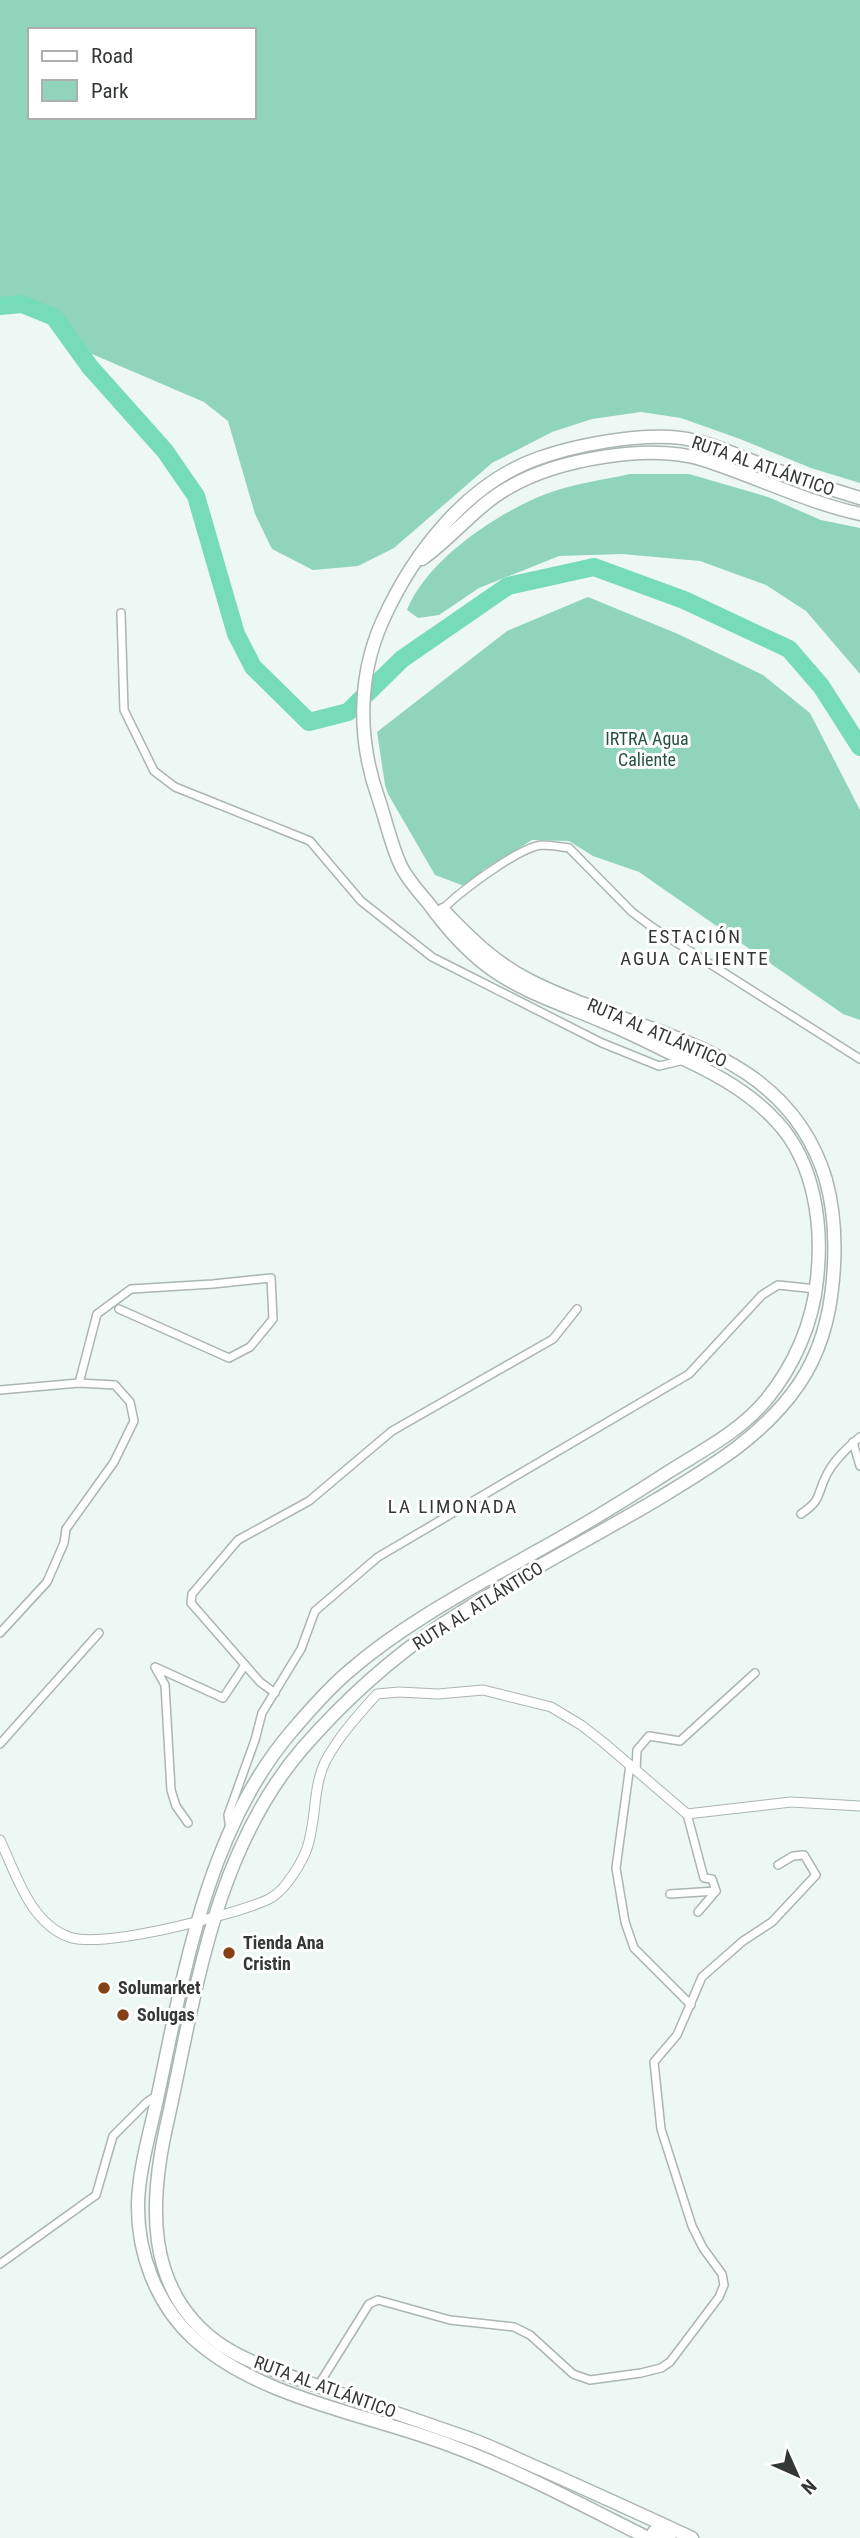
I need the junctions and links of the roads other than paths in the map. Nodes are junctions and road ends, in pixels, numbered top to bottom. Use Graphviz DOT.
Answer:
graph roads {
  1 [pos="860,498"];
  2 [pos="860,514"];
  3 [pos="415,564"];
  4 [pos="121,613"];
  5 [pos="440,912"];
  6 [pos="685,1059"];
  7 [pos="860,1059"];
  8 [pos="816,1289"];
  9 [pos="118,1309"];
  10 [pos="577,1309"];
  11 [pos="79,1383"];
  12 [pos="0,1390"];
  13 [pos="857,1440"];
  14 [pos="860,1466"];
  15 [pos="801,1514"];
  16 [pos="0,1633"];
  17 [pos="99,1633"];
  18 [pos="245,1665"];
  19 [pos="755,1673"];
  20 [pos="275,1693"];
  21 [pos="0,1744"];
  22 [pos="633,1767"];
  23 [pos="860,1806"];
  24 [pos="687,1814"];
  25 [pos="188,1823"];
  26 [pos="230,1832"];
  27 [pos="0,1840"];
  28 [pos="778,1865"];
  29 [pos="716,1891"];
  30 [pos="670,1894"];
  31 [pos="698,1912"];
  32 [pos="213,1917"];
  33 [pos="197,1922"];
  34 [pos="691,2005"];
  35 [pos="158,2095"];
  36 [pos="0,2264"];
  37 [pos="318,2386"];
  38 [pos="648,2538"];
  39 [pos="658,2538"];
  40 [pos="676,2538"];
  41 [pos="692,2538"];
  1 -- 3 [label="highway, RUTA AL ATLÁNTICO"];
  2 -- 3 [label="highway, RUTA AL ATLÁNTICO"];
  3 -- 5 [label="highway, RUTA AL ATLÁNTICO"];
  4 -- 6 [label="street"];
  5 -- 6 [label="highway, RUTA AL ATLÁNTICO"];
  5 -- 7 [label="street"];
  5 -- 32 [label="highway, RUTA AL ATLÁNTICO"];
  6 -- 8 [label="highway, RUTA AL ATLÁNTICO"];
  8 -- 20 [label="street"];
  8 -- 26 [label="highway, RUTA AL ATLÁNTICO"];
  9 -- 11 [label="street"];
  10 -- 18 [label="street"];
  11 -- 12 [label="street"];
  11 -- 16 [label="street"];
  13 -- 14 [label="street"];
  13 -- 15 [label="street"];
  17 -- 21 [label="street"];
  18 -- 20 [label="street"];
  18 -- 25 [label="street"];
  19 -- 22 [label="street"];
  20 -- 26 [label="street"];
  22 -- 24 [label="street"];
  22 -- 32 [label="street"];
  22 -- 34 [label="street"];
  23 -- 24 [label="street"];
  24 -- 29 [label="street"];
  26 -- 33 [label="highway, RUTA AL ATLÁNTICO"];
  27 -- 33 [label="street"];
  28 -- 34 [label="street"];
  29 -- 30 [label="street"];
  29 -- 31 [label="street"];
  32 -- 33 [label="street"];
  32 -- 37 [label="highway, RUTA AL ATLÁNTICO"];
  33 -- 35 [label="highway, RUTA AL ATLÁNTICO"];
  34 -- 37 [label="street"];
  35 -- 36 [label="street"];
  35 -- 38 [label="highway, RUTA AL ATLÁNTICO"];
  37 -- 41 [label="highway, RUTA AL ATLÁNTICO"];
  39 -- 40 [label="highway"];
}
